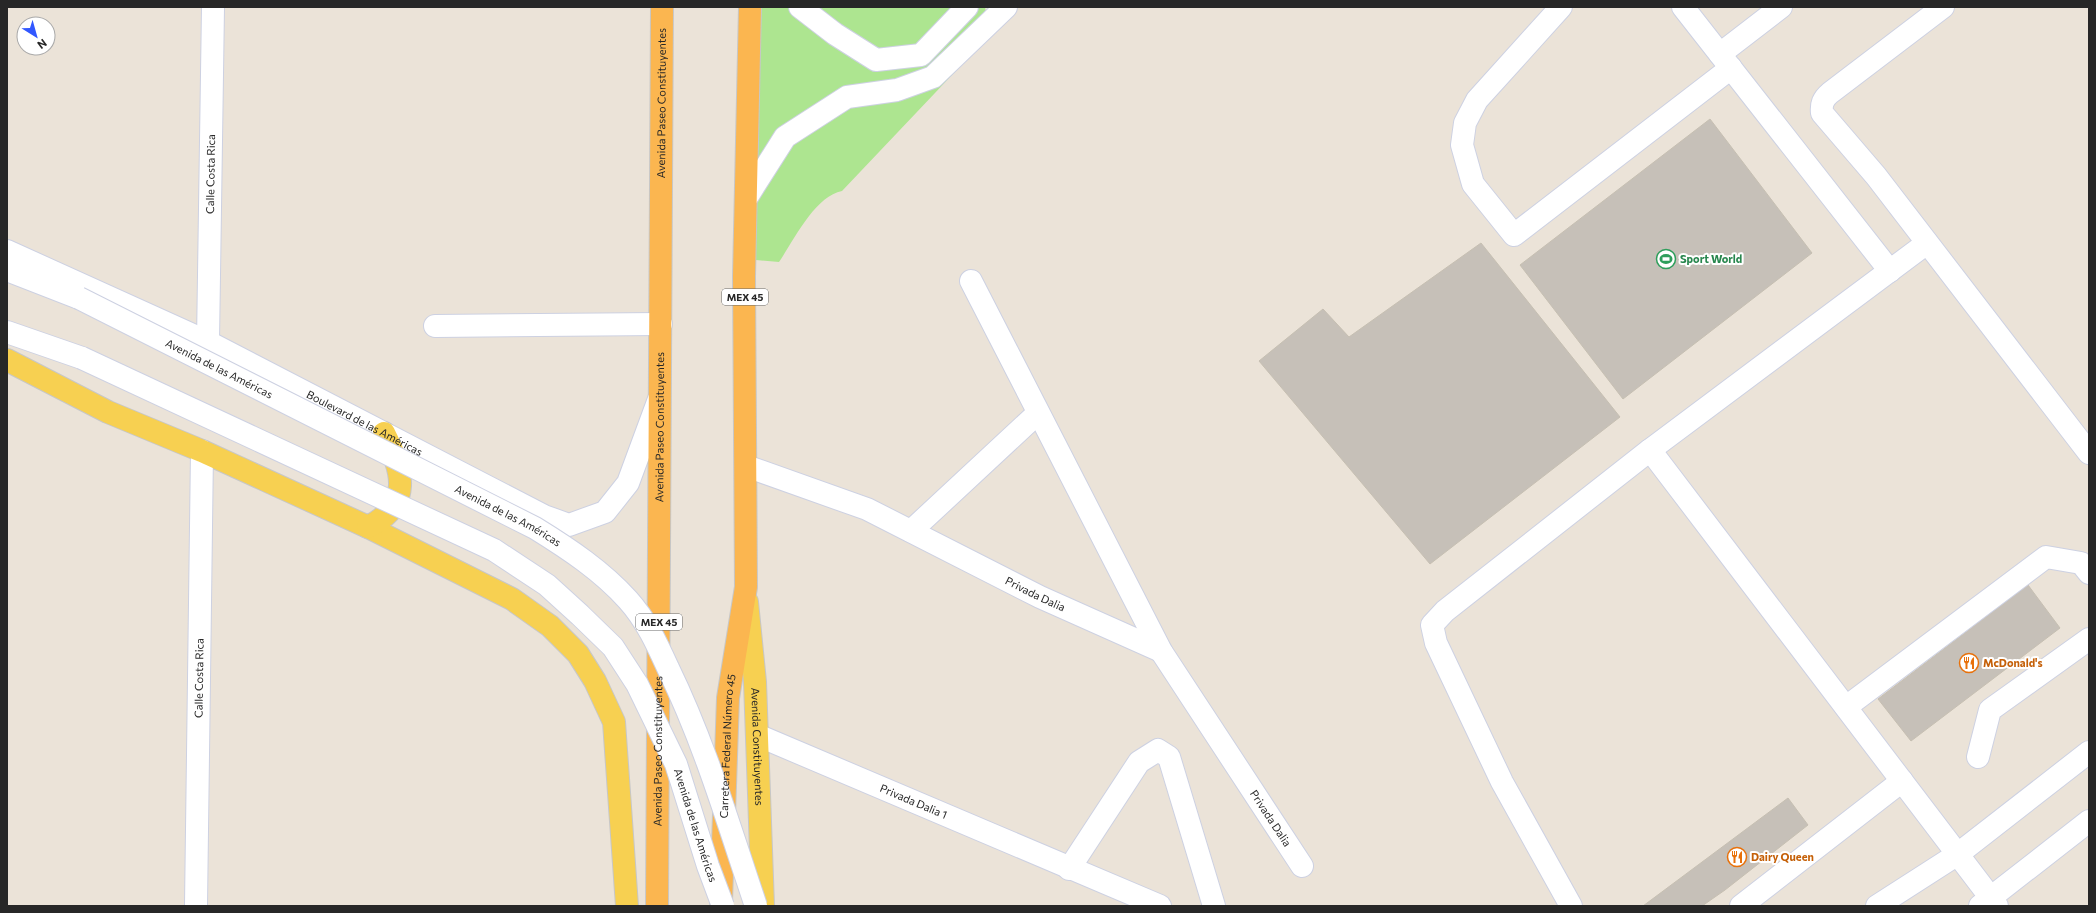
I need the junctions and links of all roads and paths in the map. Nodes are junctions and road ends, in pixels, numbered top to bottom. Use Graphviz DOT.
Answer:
graph roads {
  1 [pos="213,7"];
  2 [pos="662,7"];
  3 [pos="750,7"];
  4 [pos="800,7"];
  5 [pos="967,7"];
  6 [pos="1006,7"];
  7 [pos="1561,7"];
  8 [pos="1684,7"];
  9 [pos="1781,7"];
  10 [pos="1943,7"];
  11 [pos="1726,61"];
  12 [pos="747,197"];
  13 [pos="1926,243"];
  14 [pos="7,251"];
  15 [pos="7,270"];
  16 [pos="1890,271"];
  17 [pos="971,282"];
  18 [pos="661,324"];
  19 [pos="435,326"];
  20 [pos="7,332"];
  21 [pos="208,342"];
  22 [pos="7,360"];
  23 [pos="660,396"];
  24 [pos="1038,413"];
  25 [pos="384,433"];
  26 [pos="1650,450"];
  27 [pos="202,451"];
  28 [pos="2089,453"];
  29 [pos="746,466"];
  30 [pos="368,527"];
  31 [pos="911,531"];
  32 [pos="2089,573"];
  33 [pos="746,587"];
  34 [pos="2089,639"];
  35 [pos="1161,651"];
  36 [pos="1846,707"];
  37 [pos="757,735"];
  38 [pos="2089,752"];
  39 [pos="1978,757"];
  40 [pos="1902,781"];
  41 [pos="2089,821"];
  42 [pos="658,848"];
  43 [pos="1958,854"];
  44 [pos="1302,866"];
  45 [pos="1069,869"];
  46 [pos="1990,903"];
  47 [pos="196,906"];
  48 [pos="627,906"];
  49 [pos="649,906"];
  50 [pos="657,906"];
  51 [pos="722,906"];
  52 [pos="756,906"];
  53 [pos="763,906"];
  54 [pos="1160,906"];
  55 [pos="1214,906"];
  56 [pos="1571,906"];
  57 [pos="1741,906"];
  58 [pos="1877,906"];
  1 -- 21 [label="street, Calle Costa Rica"];
  2 -- 18 [label="highway, Avenida Paseo Constituyentes / MEX 45"];
  3 -- 12 [label="highway, MEX 45"];
  4 -- 5 [label="street"];
  6 -- 12 [label="street"];
  7 -- 11 [label="street"];
  8 -- 11 [label="street"];
  9 -- 11 [label="street"];
  10 -- 13 [label="street"];
  11 -- 16 [label="street"];
  12 -- 29 [label="highway, MEX 45"];
  13 -- 16 [label="street"];
  13 -- 28 [label="street"];
  14 -- 21 [label="street, Boulevard de las Américas"];
  15 -- 52 [label="street, Avenida de las Américas, bridge"];
  16 -- 26 [label="street"];
  17 -- 24 [label="street, Privada Dalia"];
  18 -- 19 [label="street"];
  18 -- 23 [label="highway, Avenida Paseo Constituyentes / MEX 45"];
  20 -- 51 [label="street, Avenida de las Américas, bridge"];
  21 -- 25 [label="street, Boulevard de las Américas"];
  22 -- 27 [label="main road"];
  23 -- 25 [label="street, Boulevard de las Américas"];
  23 -- 42 [label="highway, Avenida Paseo Constituyentes / MEX 45"];
  24 -- 31 [label="street"];
  24 -- 35 [label="street, Privada Dalia"];
  25 -- 30 [label="main road"];
  26 -- 36 [label="street"];
  26 -- 56 [label="street"];
  27 -- 30 [label="main road"];
  27 -- 47 [label="street, Calle Costa Rica"];
  29 -- 31 [label="street, Privada Dalia"];
  29 -- 33 [label="highway, MEX 45"];
  30 -- 48 [label="main road"];
  31 -- 35 [label="street, Privada Dalia"];
  32 -- 36 [label="street"];
  33 -- 37 [label="main road, Avenida Constituyentes / MEX 45"];
  33 -- 51 [label="highway, Carretera Federal Número 45 / MEX 45"];
  34 -- 39 [label="street"];
  35 -- 44 [label="street, Privada Dalia"];
  36 -- 40 [label="street"];
  37 -- 45 [label="street, Privada Dalia 1"];
  37 -- 53 [label="main road, Avenida Constituyentes / MEX 45"];
  38 -- 43 [label="street"];
  40 -- 43 [label="street"];
  40 -- 57 [label="street"];
  41 -- 46 [label="street"];
  42 -- 49 [label="main road, MEX 45"];
  42 -- 50 [label="highway, MEX 45"];
  43 -- 46 [label="street"];
  43 -- 58 [label="street"];
  45 -- 54 [label="street, Privada Dalia 1"];
  45 -- 55 [label="street"];
}
